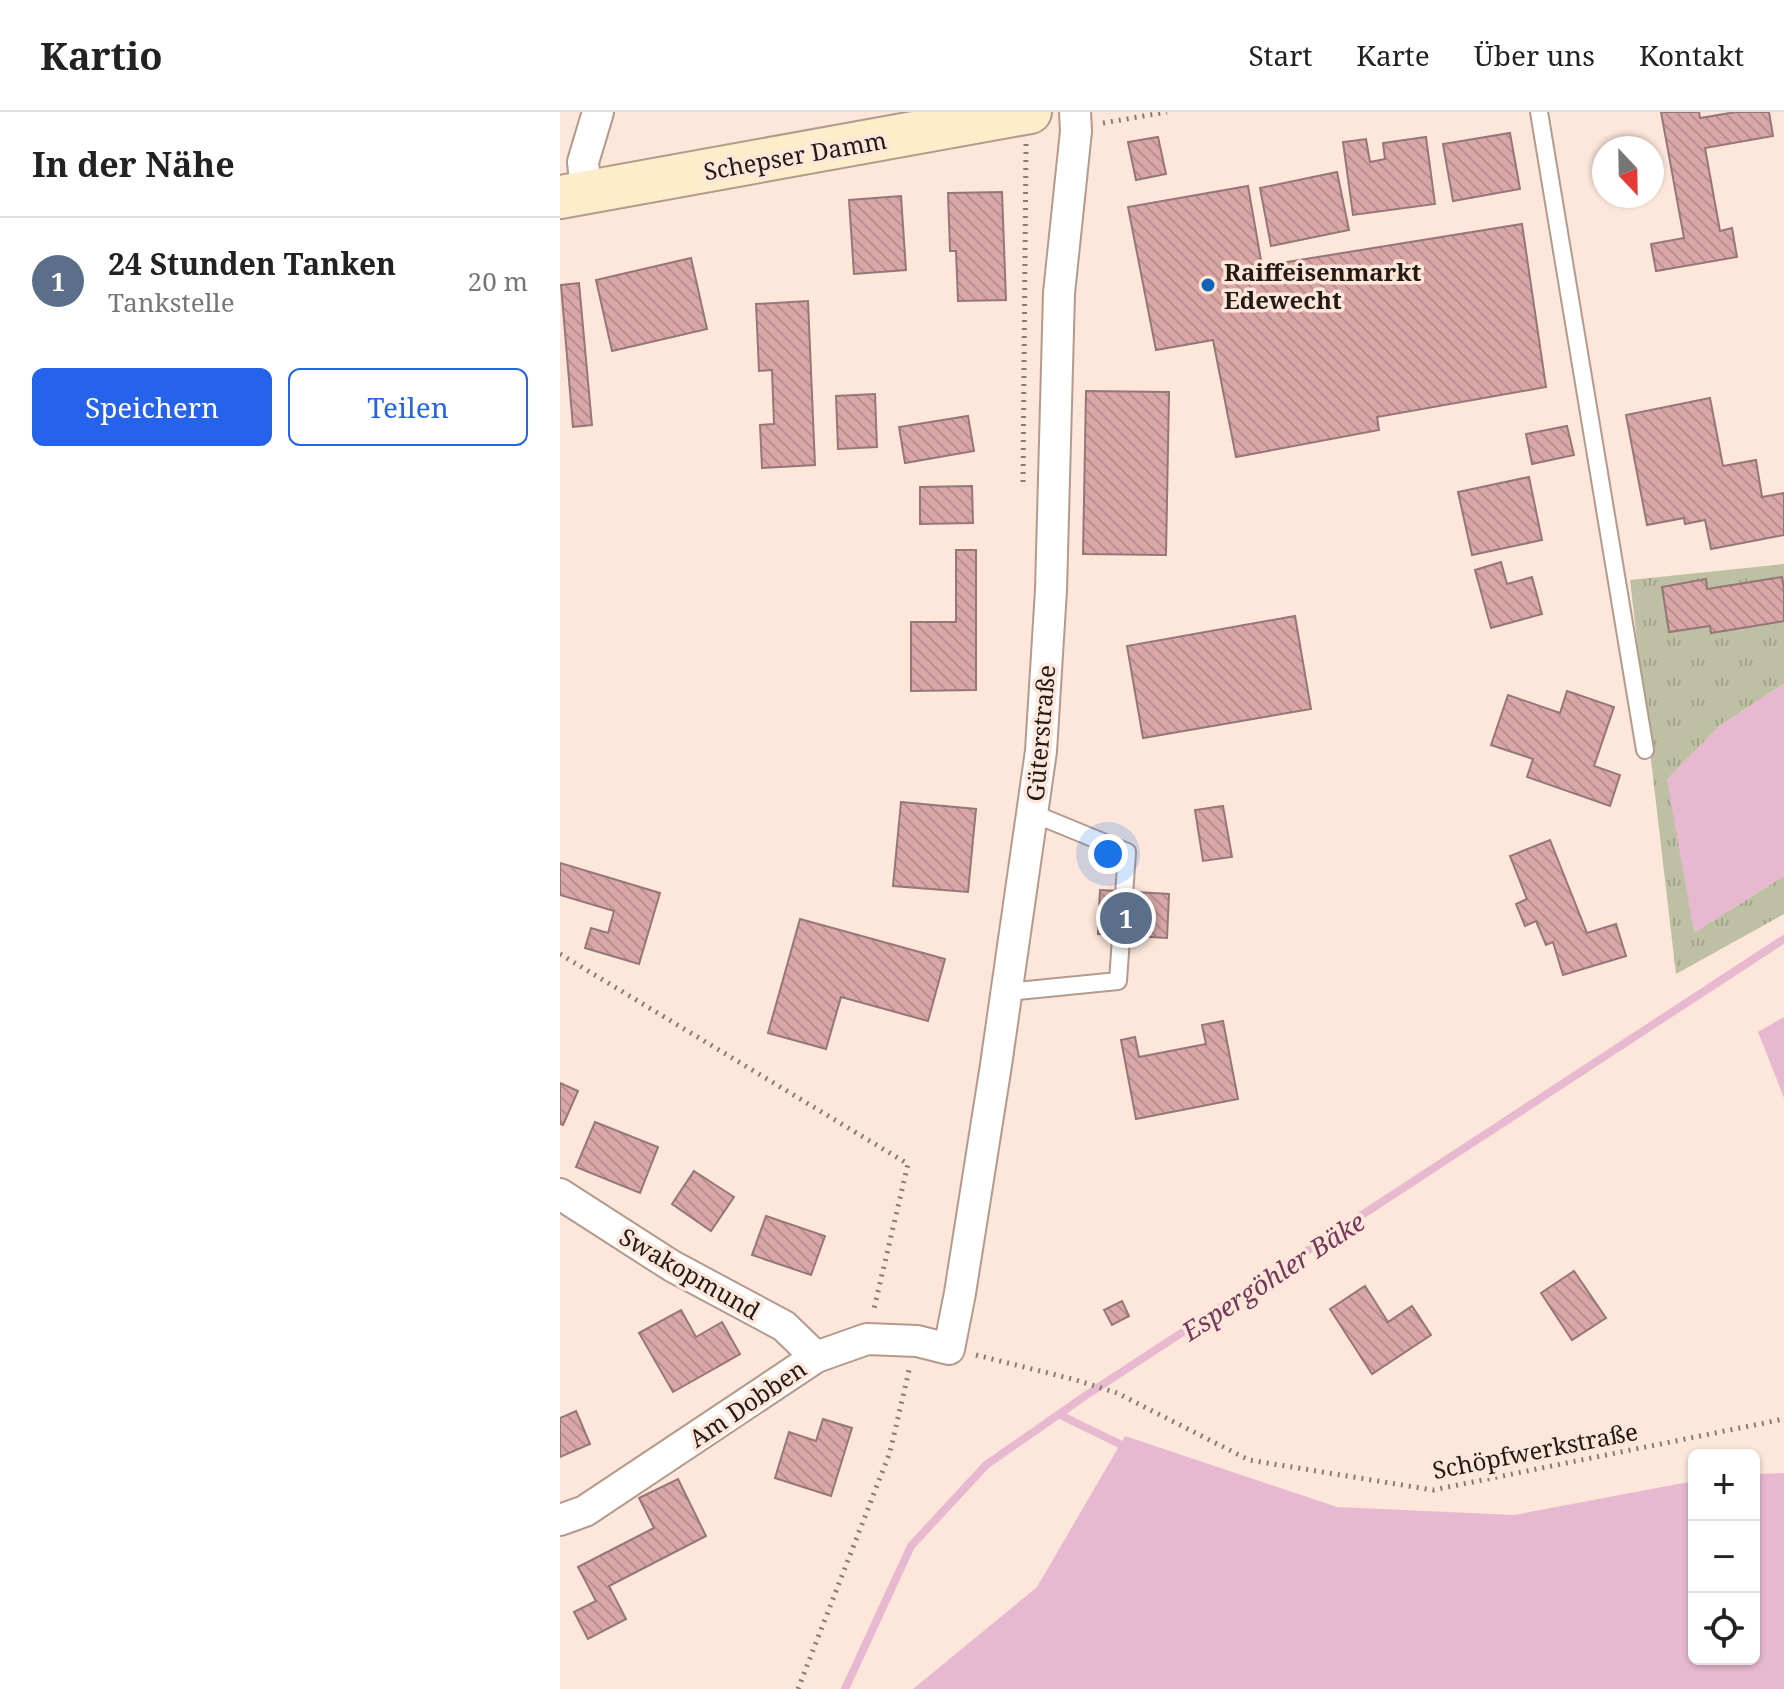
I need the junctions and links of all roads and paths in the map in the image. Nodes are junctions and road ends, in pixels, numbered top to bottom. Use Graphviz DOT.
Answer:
graph roads {
  1 [pos="598,112"];
  2 [pos="1075,112"];
  3 [pos="1539,112"];
  4 [pos="1028,127"];
  5 [pos="573,195"];
  6 [pos="1023,489"];
  7 [pos="1645,750"];
  8 [pos="1032,813"];
  9 [pos="560,954"];
  10 [pos="1007,992"];
  11 [pos="560,1194"];
  12 [pos="867,1339"];
  13 [pos="917,1341"];
  14 [pos="949,1349"];
  15 [pos="816,1357"];
  16 [pos="1784,1419"];
  17 [pos="560,1520"];
  18 [pos="798,1689"];
  1 -- 5 [label="street"];
  2 -- 8 [label="street, Güterstraße"];
  3 -- 7 [label="lane"];
  4 -- 5 [label="main road, Schepser Damm"];
  4 -- 6 [label="path"];
  8 -- 10 [label="street, Güterstraße"];
  8 -- 10 [label="lane"];
  9 -- 12 [label="path"];
  10 -- 14 [label="street, Güterstraße"];
  11 -- 15 [label="street, Swakopmund"];
  12 -- 13 [label="street, Am Dobben"];
  12 -- 15 [label="street, Am Dobben"];
  13 -- 14 [label="street, Am Dobben"];
  13 -- 18 [label="path"];
  14 -- 16 [label="path, Schöpfwerkstraße"];
  15 -- 17 [label="street, Am Dobben"];
}
